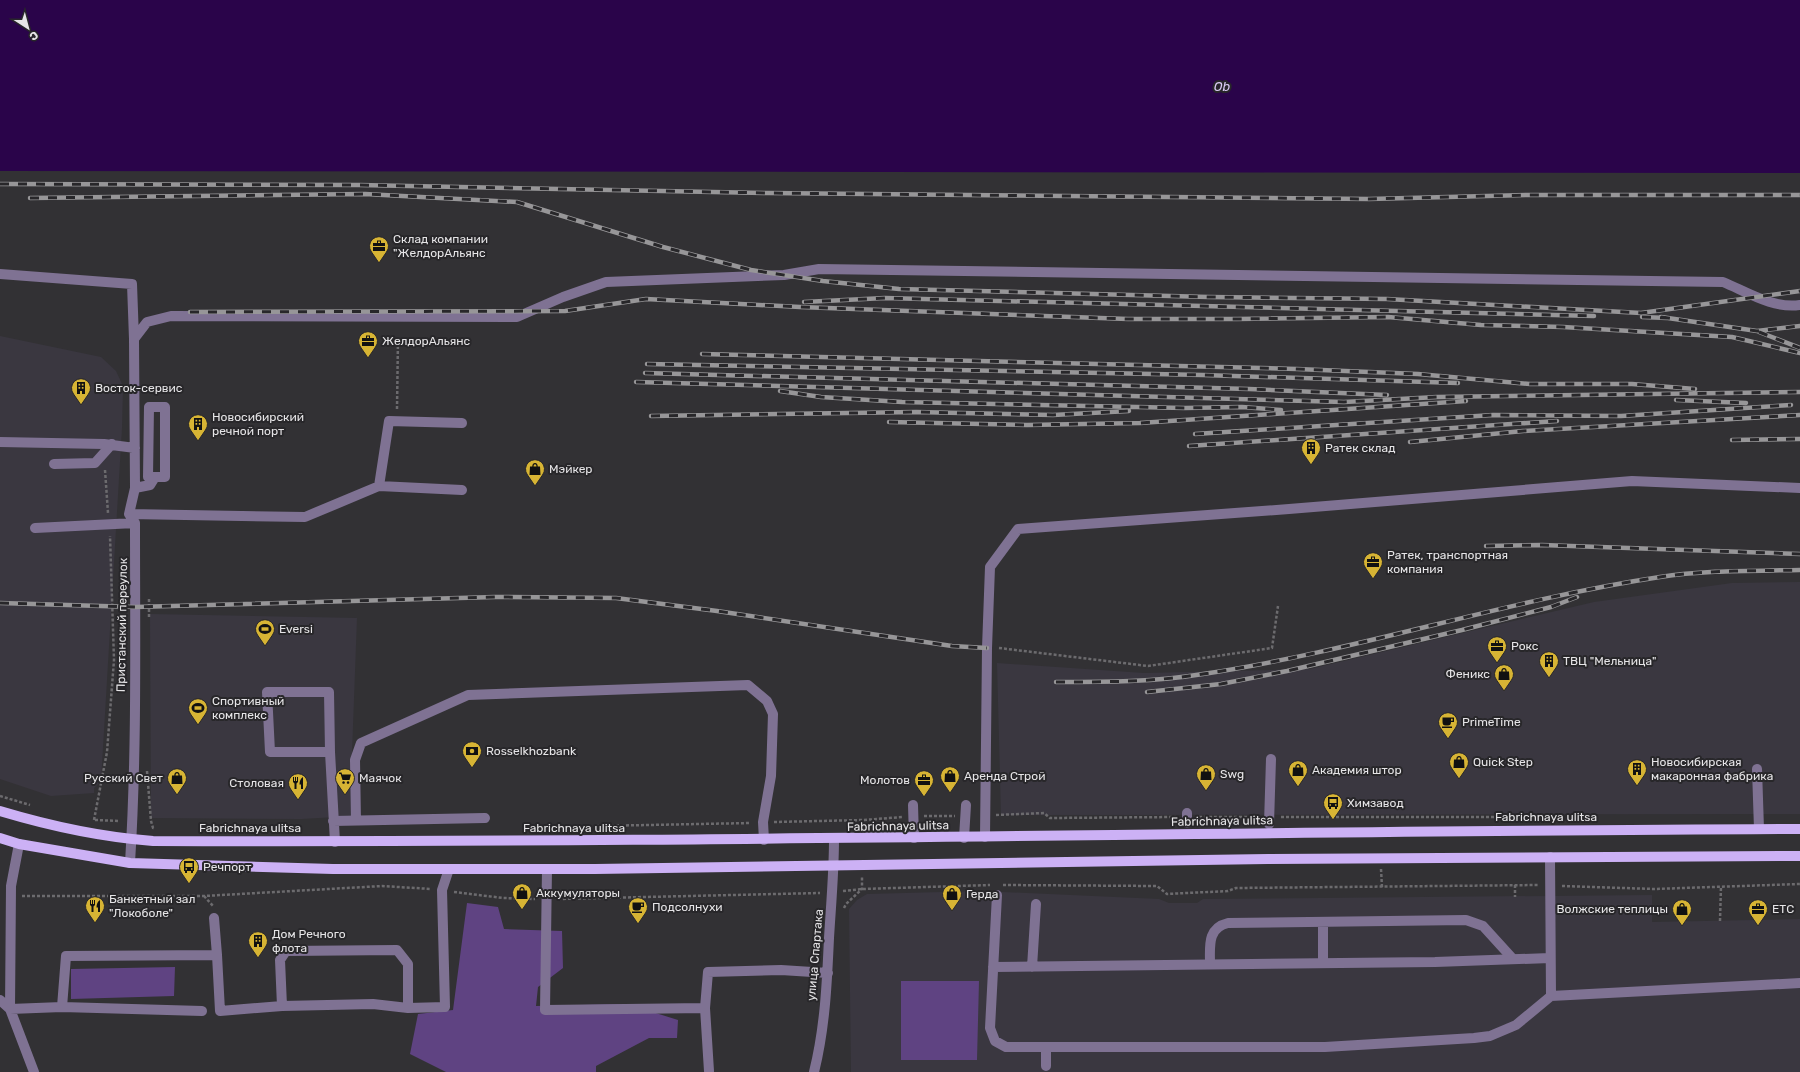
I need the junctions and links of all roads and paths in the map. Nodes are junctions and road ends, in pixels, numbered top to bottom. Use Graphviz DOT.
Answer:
graph roads {
  1 [pos="0,274"];
  2 [pos="1800,305"];
  3 [pos="398,338"];
  4 [pos="134,339"];
  5 [pos="397,414"];
  6 [pos="462,423"];
  7 [pos="0,442"];
  8 [pos="112,444"];
  9 [pos="135,448"];
  10 [pos="103,454"];
  11 [pos="54,464"];
  12 [pos="155,477"];
  13 [pos="379,486"];
  14 [pos="135,488"];
  15 [pos="1800,488"];
  16 [pos="462,490"];
  17 [pos="129,514"];
  18 [pos="135,523"];
  19 [pos="109,524"];
  20 [pos="35,528"];
  21 [pos="148,591"];
  22 [pos="1278,606"];
  23 [pos="149,622"];
  24 [pos="987,648"];
  25 [pos="330,752"];
  26 [pos="1270,759"];
  27 [pos="147,765"];
  28 [pos="1757,769"];
  29 [pos="0,796"];
  30 [pos="913,805"];
  31 [pos="35,807"];
  32 [pos="0,810"];
  33 [pos="966,810"];
  34 [pos="985,815"];
  35 [pos="914,816"];
  36 [pos="1524,817"];
  37 [pos="485,818"];
  38 [pos="87,819"];
  39 [pos="94,820"];
  40 [pos="864,820"];
  41 [pos="132,821"];
  42 [pos="151,821"];
  43 [pos="333,821"];
  44 [pos="356,821"];
  45 [pos="1269,821"];
  46 [pos="763,822"];
  47 [pos="589,826"];
  48 [pos="161,828"];
  49 [pos="1800,828"];
  50 [pos="1759,829"];
  51 [pos="985,837"];
  52 [pos="0,838"];
  53 [pos="914,838"];
  54 [pos="964,838"];
  55 [pos="131,839"];
  56 [pos="834,839"];
  57 [pos="863,839"];
  58 [pos="764,840"];
  59 [pos="335,842"];
  60 [pos="19,844"];
  61 [pos="1800,856"];
  62 [pos="1550,857"];
  63 [pos="130,863"];
  64 [pos="834,866"];
  65 [pos="862,866"];
  66 [pos="449,869"];
  67 [pos="547,870"];
  68 [pos="1800,884"];
  69 [pos="994,885"];
  70 [pos="1001,885"];
  71 [pos="1515,885"];
  72 [pos="1549,886"];
  73 [pos="1721,886"];
  74 [pos="862,888"];
  75 [pos="442,890"];
  76 [pos="834,893"];
  77 [pos="997,895"];
  78 [pos="11,896"];
  79 [pos="204,896"];
  80 [pos="1515,897"];
  81 [pos="546,899"];
  82 [pos="1036,904"];
  83 [pos="213,906"];
  84 [pos="843,911"];
  85 [pos="214,918"];
  86 [pos="1720,921"];
  87 [pos="1323,922"];
  88 [pos="217,955"];
  89 [pos="1550,958"];
  90 [pos="1513,959"];
  91 [pos="1323,963"];
  92 [pos="1210,964"];
  93 [pos="993,967"];
  94 [pos="1032,967"];
  95 [pos="828,972"];
  96 [pos="1800,983"];
  97 [pos="1551,996"];
  98 [pos="0,1000"];
  99 [pos="282,1006"];
  100 [pos="62,1007"];
  101 [pos="408,1008"];
  102 [pos="705,1008"];
  103 [pos="10,1009"];
  104 [pos="202,1011"];
  105 [pos="1046,1047"];
  106 [pos="1046,1066"];
  107 [pos="34,1072"];
  108 [pos="708,1072"];
  109 [pos="814,1072"];
  1 -- 4 [label="street"];
  2 -- 4 [label="street"];
  3 -- 5 [label="path"];
  4 -- 9 [label="street"];
  6 -- 13 [label="street"];
  7 -- 8 [label="street"];
  8 -- 9 [label="street"];
  8 -- 10 [label="street"];
  9 -- 14 [label="street"];
  10 -- 11 [label="street"];
  10 -- 19 [label="path"];
  12 -- 12 [label="street"];
  12 -- 14 [label="street"];
  13 -- 16 [label="street"];
  13 -- 17 [label="street"];
  14 -- 17 [label="street"];
  15 -- 24 [label="street"];
  17 -- 18 [label="street"];
  18 -- 19 [label="street"];
  18 -- 41 [label="street, Пристанский переулок"];
  19 -- 20 [label="street"];
  19 -- 39 [label="path"];
  21 -- 23 [label="path"];
  22 -- 24 [label="path"];
  24 -- 34 [label="street"];
  25 -- 25 [label="street"];
  25 -- 43 [label="street"];
  26 -- 45 [label="street"];
  27 -- 42 [label="path"];
  28 -- 50 [label="street"];
  29 -- 31 [label="path"];
  30 -- 35 [label="street"];
  32 -- 55 [label="main road, Fabrichnaya ulitsa"];
  33 -- 35 [label="path"];
  33 -- 54 [label="street"];
  34 -- 45 [label="path"];
  34 -- 51 [label="street"];
  35 -- 40 [label="path"];
  35 -- 53 [label="street"];
  36 -- 45 [label="path"];
  37 -- 44 [label="street"];
  38 -- 39 [label="path"];
  39 -- 41 [label="path"];
  40 -- 46 [label="path"];
  40 -- 57 [label="path"];
  41 -- 42 [label="path"];
  41 -- 55 [label="street, Пристанский переулок"];
  42 -- 48 [label="path"];
  43 -- 44 [label="street"];
  43 -- 59 [label="street"];
  44 -- 46 [label="street"];
  46 -- 47 [label="path"];
  46 -- 58 [label="street"];
  49 -- 50 [label="main road, Fabrichnaya ulitsa"];
  50 -- 51 [label="main road, Fabrichnaya ulitsa"];
  51 -- 54 [label="main road, Fabrichnaya ulitsa"];
  52 -- 60 [label="main road"];
  53 -- 54 [label="main road, Fabrichnaya ulitsa"];
  53 -- 57 [label="main road, Fabrichnaya ulitsa"];
  55 -- 59 [label="main road, Fabrichnaya ulitsa"];
  55 -- 63 [label="street, Пристанский переулок"];
  56 -- 57 [label="main road, Fabrichnaya ulitsa"];
  56 -- 58 [label="main road, Fabrichnaya ulitsa"];
  56 -- 64 [label="street, улица Спартака"];
  58 -- 59 [label="main road, Fabrichnaya ulitsa"];
  60 -- 63 [label="main road"];
  60 -- 78 [label="street"];
  61 -- 62 [label="main road"];
  62 -- 65 [label="main road"];
  62 -- 72 [label="street"];
  63 -- 66 [label="main road"];
  64 -- 65 [label="main road"];
  64 -- 67 [label="main road"];
  64 -- 76 [label="street, улица Спартака"];
  65 -- 74 [label="path"];
  66 -- 67 [label="main road"];
  66 -- 75 [label="street"];
  67 -- 81 [label="street"];
  68 -- 73 [label="path"];
  69 -- 74 [label="path"];
  70 -- 71 [label="path"];
  71 -- 72 [label="path"];
  71 -- 80 [label="path"];
  72 -- 73 [label="path"];
  72 -- 89 [label="street"];
  73 -- 86 [label="path"];
  74 -- 76 [label="path"];
  74 -- 84 [label="path"];
  75 -- 79 [label="path"];
  75 -- 81 [label="path"];
  75 -- 101 [label="street"];
  76 -- 81 [label="path"];
  76 -- 95 [label="street, улица Спартака"];
  77 -- 93 [label="street"];
  78 -- 79 [label="path"];
  78 -- 103 [label="street"];
  79 -- 83 [label="path"];
  81 -- 102 [label="street"];
  82 -- 94 [label="street"];
  85 -- 88 [label="street"];
  87 -- 90 [label="street"];
  87 -- 91 [label="street"];
  87 -- 92 [label="street"];
  88 -- 99 [label="street"];
  88 -- 100 [label="street"];
  89 -- 90 [label="street"];
  89 -- 97 [label="street"];
  90 -- 91 [label="street"];
  91 -- 92 [label="street"];
  92 -- 94 [label="street"];
  93 -- 94 [label="street"];
  93 -- 105 [label="street"];
  95 -- 102 [label="street"];
  95 -- 109 [label="street, улица Спартака"];
  96 -- 97 [label="street"];
  97 -- 105 [label="street"];
  98 -- 103 [label="street"];
  99 -- 101 [label="street"];
  99 -- 101 [label="street"];
  100 -- 103 [label="street"];
  100 -- 104 [label="street"];
  102 -- 108 [label="street"];
  103 -- 107 [label="street"];
  105 -- 106 [label="street"];
}
